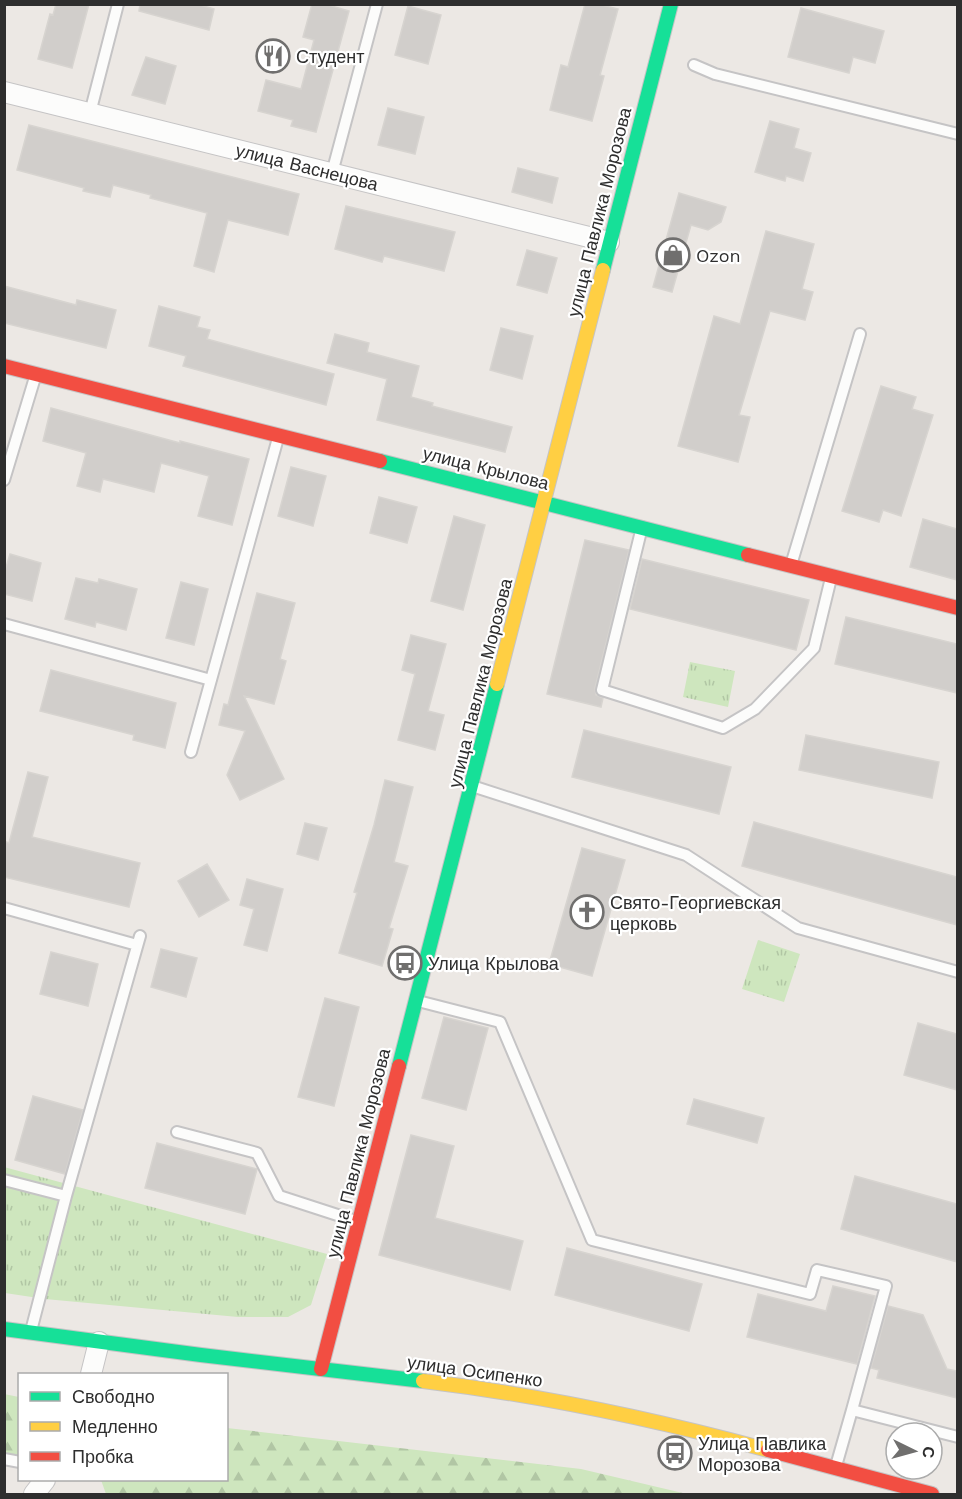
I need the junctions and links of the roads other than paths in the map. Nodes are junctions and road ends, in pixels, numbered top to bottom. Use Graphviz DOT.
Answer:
graph roads {
  1 [pos="118,4"];
  2 [pos="377,4"];
  3 [pos="671,4"];
  4 [pos="694,65"];
  5 [pos="4,92"];
  6 [pos="90,113"];
  7 [pos="957,135"];
  8 [pos="332,174"];
  9 [pos="609,242"];
  10 [pos="860,334"];
  11 [pos="4,366"];
  12 [pos="36,374"];
  13 [pos="279,435"];
  14 [pos="4,480"];
  15 [pos="545,502"];
  16 [pos="642,527"];
  17 [pos="790,565"];
  18 [pos="831,576"];
  19 [pos="957,608"];
  20 [pos="4,624"];
  21 [pos="211,680"];
  22 [pos="191,752"];
  23 [pos="472,786"];
  24 [pos="4,908"];
  25 [pos="957,972"];
  26 [pos="416,1001"];
  27 [pos="177,1132"];
  28 [pos="4,1180"];
  29 [pos="66,1196"];
  30 [pos="359,1222"];
  31 [pos="4,1329"];
  32 [pos="30,1332"];
  33 [pos="99,1342"];
  34 [pos="321,1369"];
  35 [pos="91,1373"];
  36 [pos="852,1410"];
  37 [pos="957,1437"];
  38 [pos="836,1469"];
  39 [pos="44,1481"];
  40 [pos="34,1494"];
  41 [pos="932,1494"];
  1 -- 6 [label="lane"];
  2 -- 8 [label="lane"];
  3 -- 9 [label="street, улица Павлика Морозова"];
  4 -- 7 [label="lane"];
  5 -- 6 [label="street, улица Васнецова"];
  6 -- 8 [label="street, улица Васнецова"];
  8 -- 9 [label="street, улица Васнецова"];
  9 -- 15 [label="street, улица Павлика Морозова"];
  10 -- 17 [label="lane"];
  11 -- 12 [label="street, улица Крылова"];
  12 -- 13 [label="street, улица Крылова"];
  12 -- 14 [label="lane"];
  13 -- 15 [label="street, улица Крылова"];
  13 -- 21 [label="lane"];
  15 -- 16 [label="street, улица Крылова"];
  15 -- 23 [label="street, улица Павлика Морозова"];
  16 -- 17 [label="street, улица Крылова"];
  16 -- 18 [label="lane"];
  17 -- 18 [label="street, улица Крылова"];
  18 -- 19 [label="street, улица Крылова"];
  20 -- 21 [label="lane"];
  21 -- 22 [label="lane"];
  23 -- 25 [label="lane"];
  23 -- 26 [label="street, улица Павлика Морозова"];
  24 -- 29 [label="lane"];
  26 -- 30 [label="street, улица Павлика Морозова"];
  26 -- 36 [label="lane"];
  27 -- 30 [label="lane"];
  28 -- 29 [label="lane"];
  29 -- 32 [label="lane"];
  30 -- 34 [label="street, улица Павлика Морозова"];
  31 -- 32 [label="street, улица Осипенко"];
  32 -- 33 [label="street, улица Осипенко"];
  33 -- 34 [label="street, улица Осипенко"];
  33 -- 35 [label="street"];
  34 -- 38 [label="street, улица Осипенко"];
  36 -- 37 [label="lane"];
  36 -- 38 [label="lane"];
  38 -- 41 [label="street, улица Осипенко"];
  39 -- 40 [label="street"];
}
